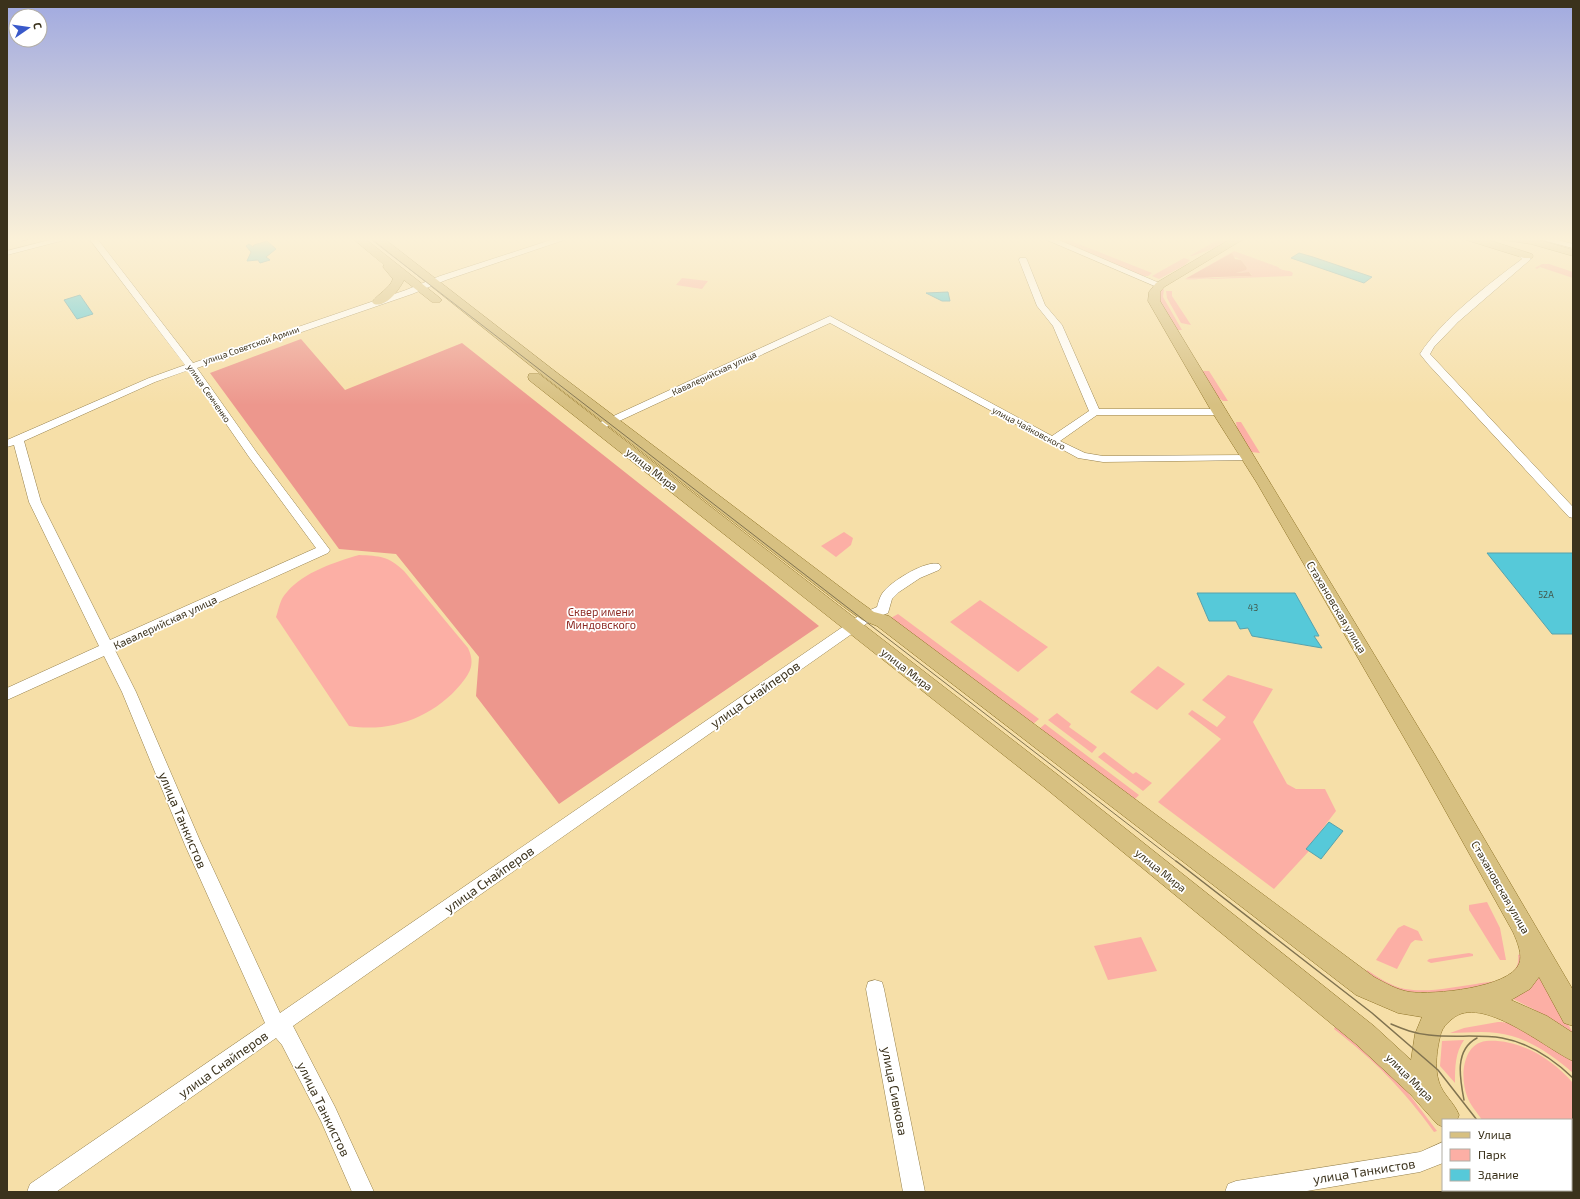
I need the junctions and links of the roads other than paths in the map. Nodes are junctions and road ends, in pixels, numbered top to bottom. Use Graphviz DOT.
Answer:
graph roads {
  1 [pos="135,293"];
  2 [pos="388,293"];
  3 [pos="404,293"];
  4 [pos="436,293"];
  5 [pos="1036,293"];
  6 [pos="1154,293"];
  7 [pos="1487,293"];
  8 [pos="378,302"];
  9 [pos="830,319"];
  10 [pos="191,366"];
  11 [pos="1095,412"];
  12 [pos="1219,412"];
  13 [pos="605,423"];
  14 [pos="1052,441"];
  15 [pos="10,442"];
  16 [pos="1248,458"];
  17 [pos="1573,514"];
  18 [pos="324,550"];
  19 [pos="935,567"];
  20 [pos="868,616"];
  21 [pos="853,627"];
  22 [pos="107,649"];
  23 [pos="7,694"];
  24 [pos="1522,925"];
  25 [pos="875,989"];
  26 [pos="1461,1002"];
  27 [pos="1573,1014"];
  28 [pos="276,1026"];
  29 [pos="1573,1048"];
  30 [pos="1448,1117"];
  31 [pos="1442,1152"];
  32 [pos="42,1191"];
  33 [pos="363,1192"];
  34 [pos="914,1192"];
  35 [pos="1236,1192"];
  1 -- 10 [label="street, улица Семченко"];
  2 -- 8 [label="main road"];
  3 -- 8 [label="street, улица Советской Армии"];
  4 -- 13 [label="main road, улица Мира"];
  5 -- 11 [label="street"];
  6 -- 12 [label="main road, Стахановская улица"];
  7 -- 17 [label="street"];
  8 -- 10 [label="street, улица Советской Армии"];
  9 -- 13 [label="street, Кавалерийская улица"];
  9 -- 14 [label="street, улица Чайковского"];
  10 -- 15 [label="street, улица Советской Армии"];
  10 -- 18 [label="street, улица Семченко"];
  11 -- 12 [label="street"];
  11 -- 14 [label="street"];
  12 -- 16 [label="main road, Стахановская улица"];
  13 -- 20 [label="main road, улица Мира"];
  13 -- 21 [label="main road, улица Мира"];
  14 -- 16 [label="street, улица Чайковского"];
  15 -- 22 [label="street, улица Танкистов"];
  16 -- 24 [label="main road, Стахановская улица"];
  18 -- 22 [label="street, Кавалерийская улица"];
  19 -- 20 [label="street, улица Снайперов"];
  20 -- 21 [label="street, улица Снайперов"];
  20 -- 26 [label="main road, улица Мира"];
  21 -- 28 [label="street, улица Снайперов"];
  21 -- 30 [label="main road, улица Мира"];
  22 -- 23 [label="street, Кавалерийская улица"];
  22 -- 28 [label="street, улица Танкистов"];
  24 -- 26 [label="main road"];
  24 -- 27 [label="main road, Стахановская улица"];
  25 -- 34 [label="street, улица Сивкова"];
  26 -- 29 [label="main road"];
  26 -- 30 [label="main road"];
  28 -- 32 [label="street, улица Снайперов"];
  28 -- 33 [label="street, улица Танкистов"];
  31 -- 35 [label="street, улица Танкистов"];
}
